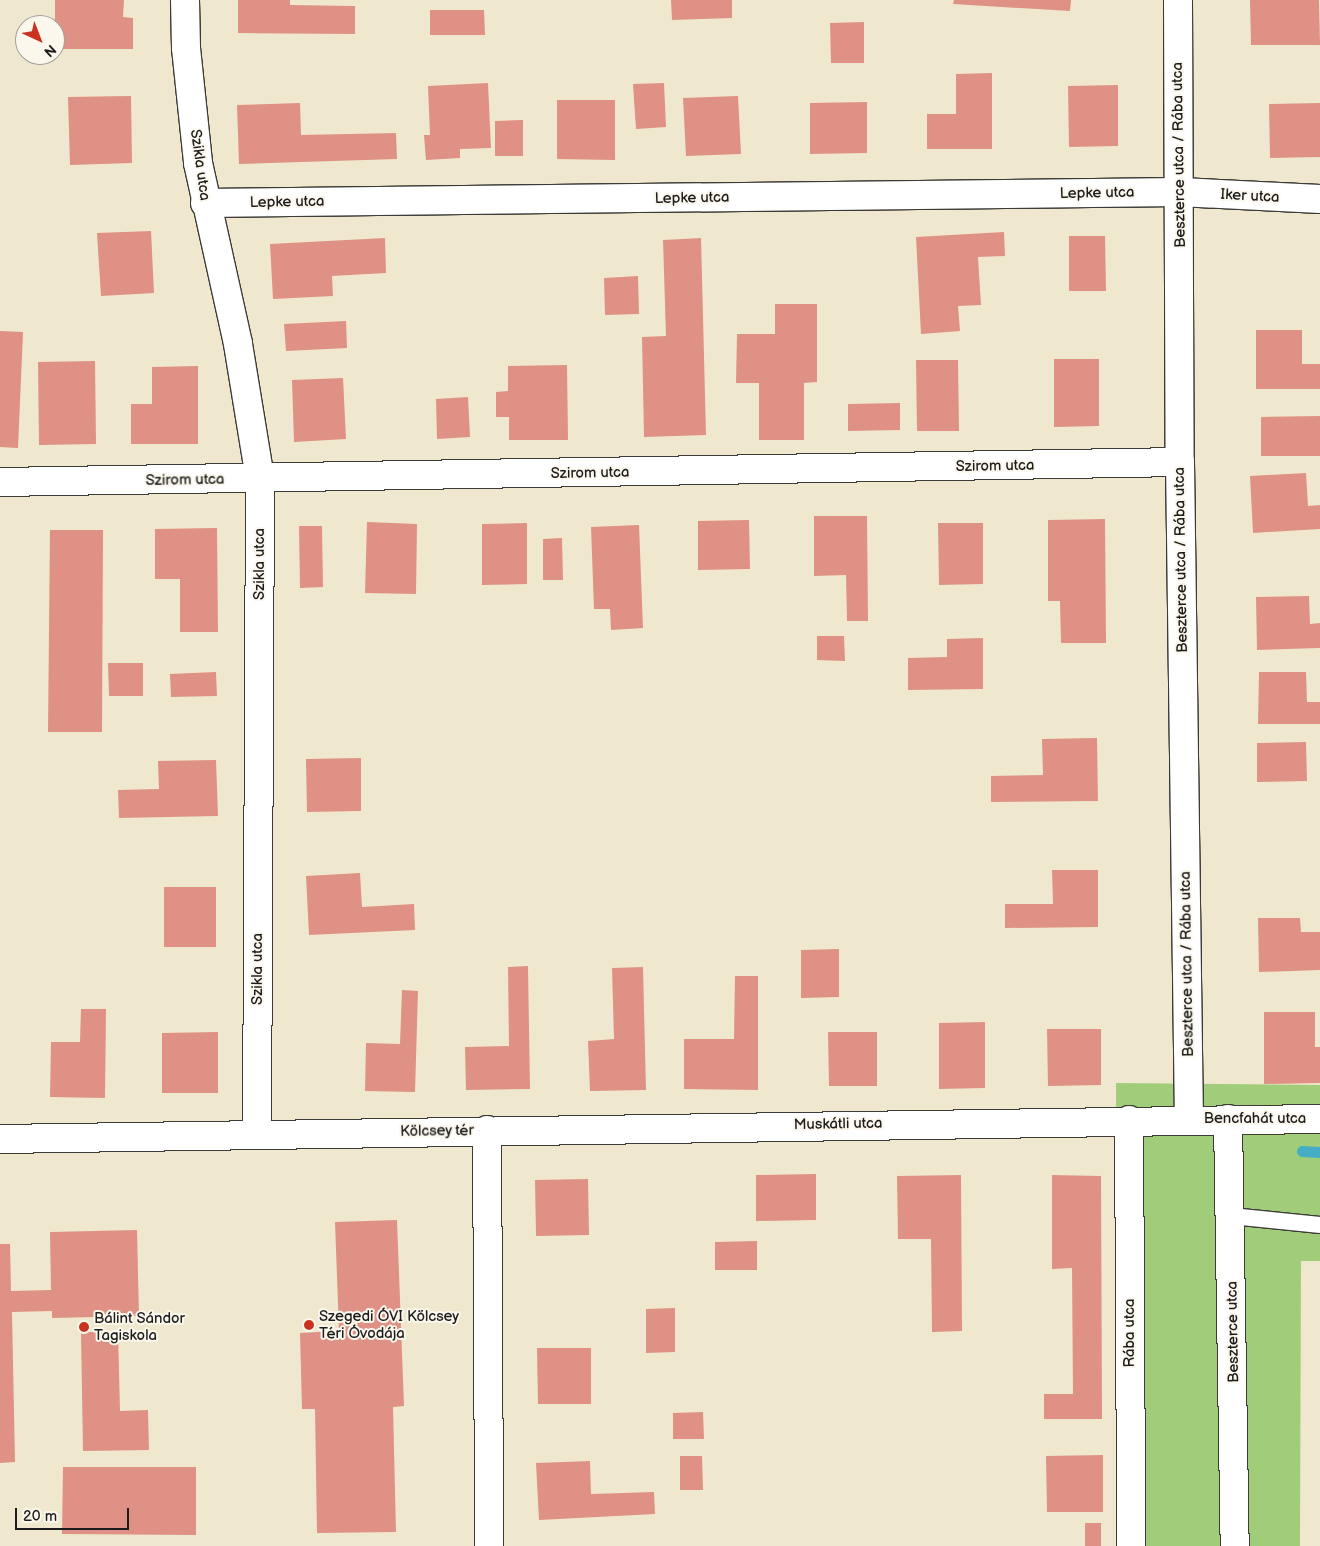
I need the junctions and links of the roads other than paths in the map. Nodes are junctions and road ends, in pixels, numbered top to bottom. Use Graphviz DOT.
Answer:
graph roads {
  1 [pos="185,0"];
  2 [pos="1178,0"];
  3 [pos="1180,192"];
  4 [pos="1320,199"];
  5 [pos="205,203"];
  6 [pos="1180,462"];
  7 [pos="260,479"];
  8 [pos="0,482"];
  9 [pos="1189,1119"];
  10 [pos="1228,1119"];
  11 [pos="1320,1119"];
  12 [pos="1129,1120"];
  13 [pos="487,1130"];
  14 [pos="257,1134"];
  15 [pos="0,1139"];
  16 [pos="1232,1216"];
  17 [pos="1320,1225"];
  18 [pos="489,1546"];
  19 [pos="1131,1546"];
  20 [pos="1235,1546"];
  1 -- 5 [label="street, Szikla utca"];
  2 -- 3 [label="street, Beszterce utca / Rába utca"];
  3 -- 4 [label="street, Iker utca"];
  3 -- 5 [label="street, Lepke utca"];
  3 -- 6 [label="street, Beszterce utca / Rába utca"];
  5 -- 7 [label="street, Szikla utca"];
  6 -- 7 [label="street, Szirom utca"];
  6 -- 9 [label="street, Beszterce utca / Rába utca"];
  7 -- 8 [label="street, Szirom utca"];
  7 -- 14 [label="street, Szikla utca"];
  9 -- 10 [label="street, Bencfahát utca"];
  9 -- 12 [label="street, Muskátli utca"];
  10 -- 11 [label="street, Bencfahát utca"];
  10 -- 16 [label="street, Beszterce utca"];
  12 -- 13 [label="street, Muskátli utca"];
  12 -- 19 [label="street, Rába utca"];
  13 -- 14 [label="street, Kölcsey tér"];
  13 -- 18 [label="street, Kölcsey tér"];
  14 -- 15 [label="street, Kölcsey tér"];
  16 -- 17 [label="lane"];
  16 -- 20 [label="street, Beszterce utca"];
}
